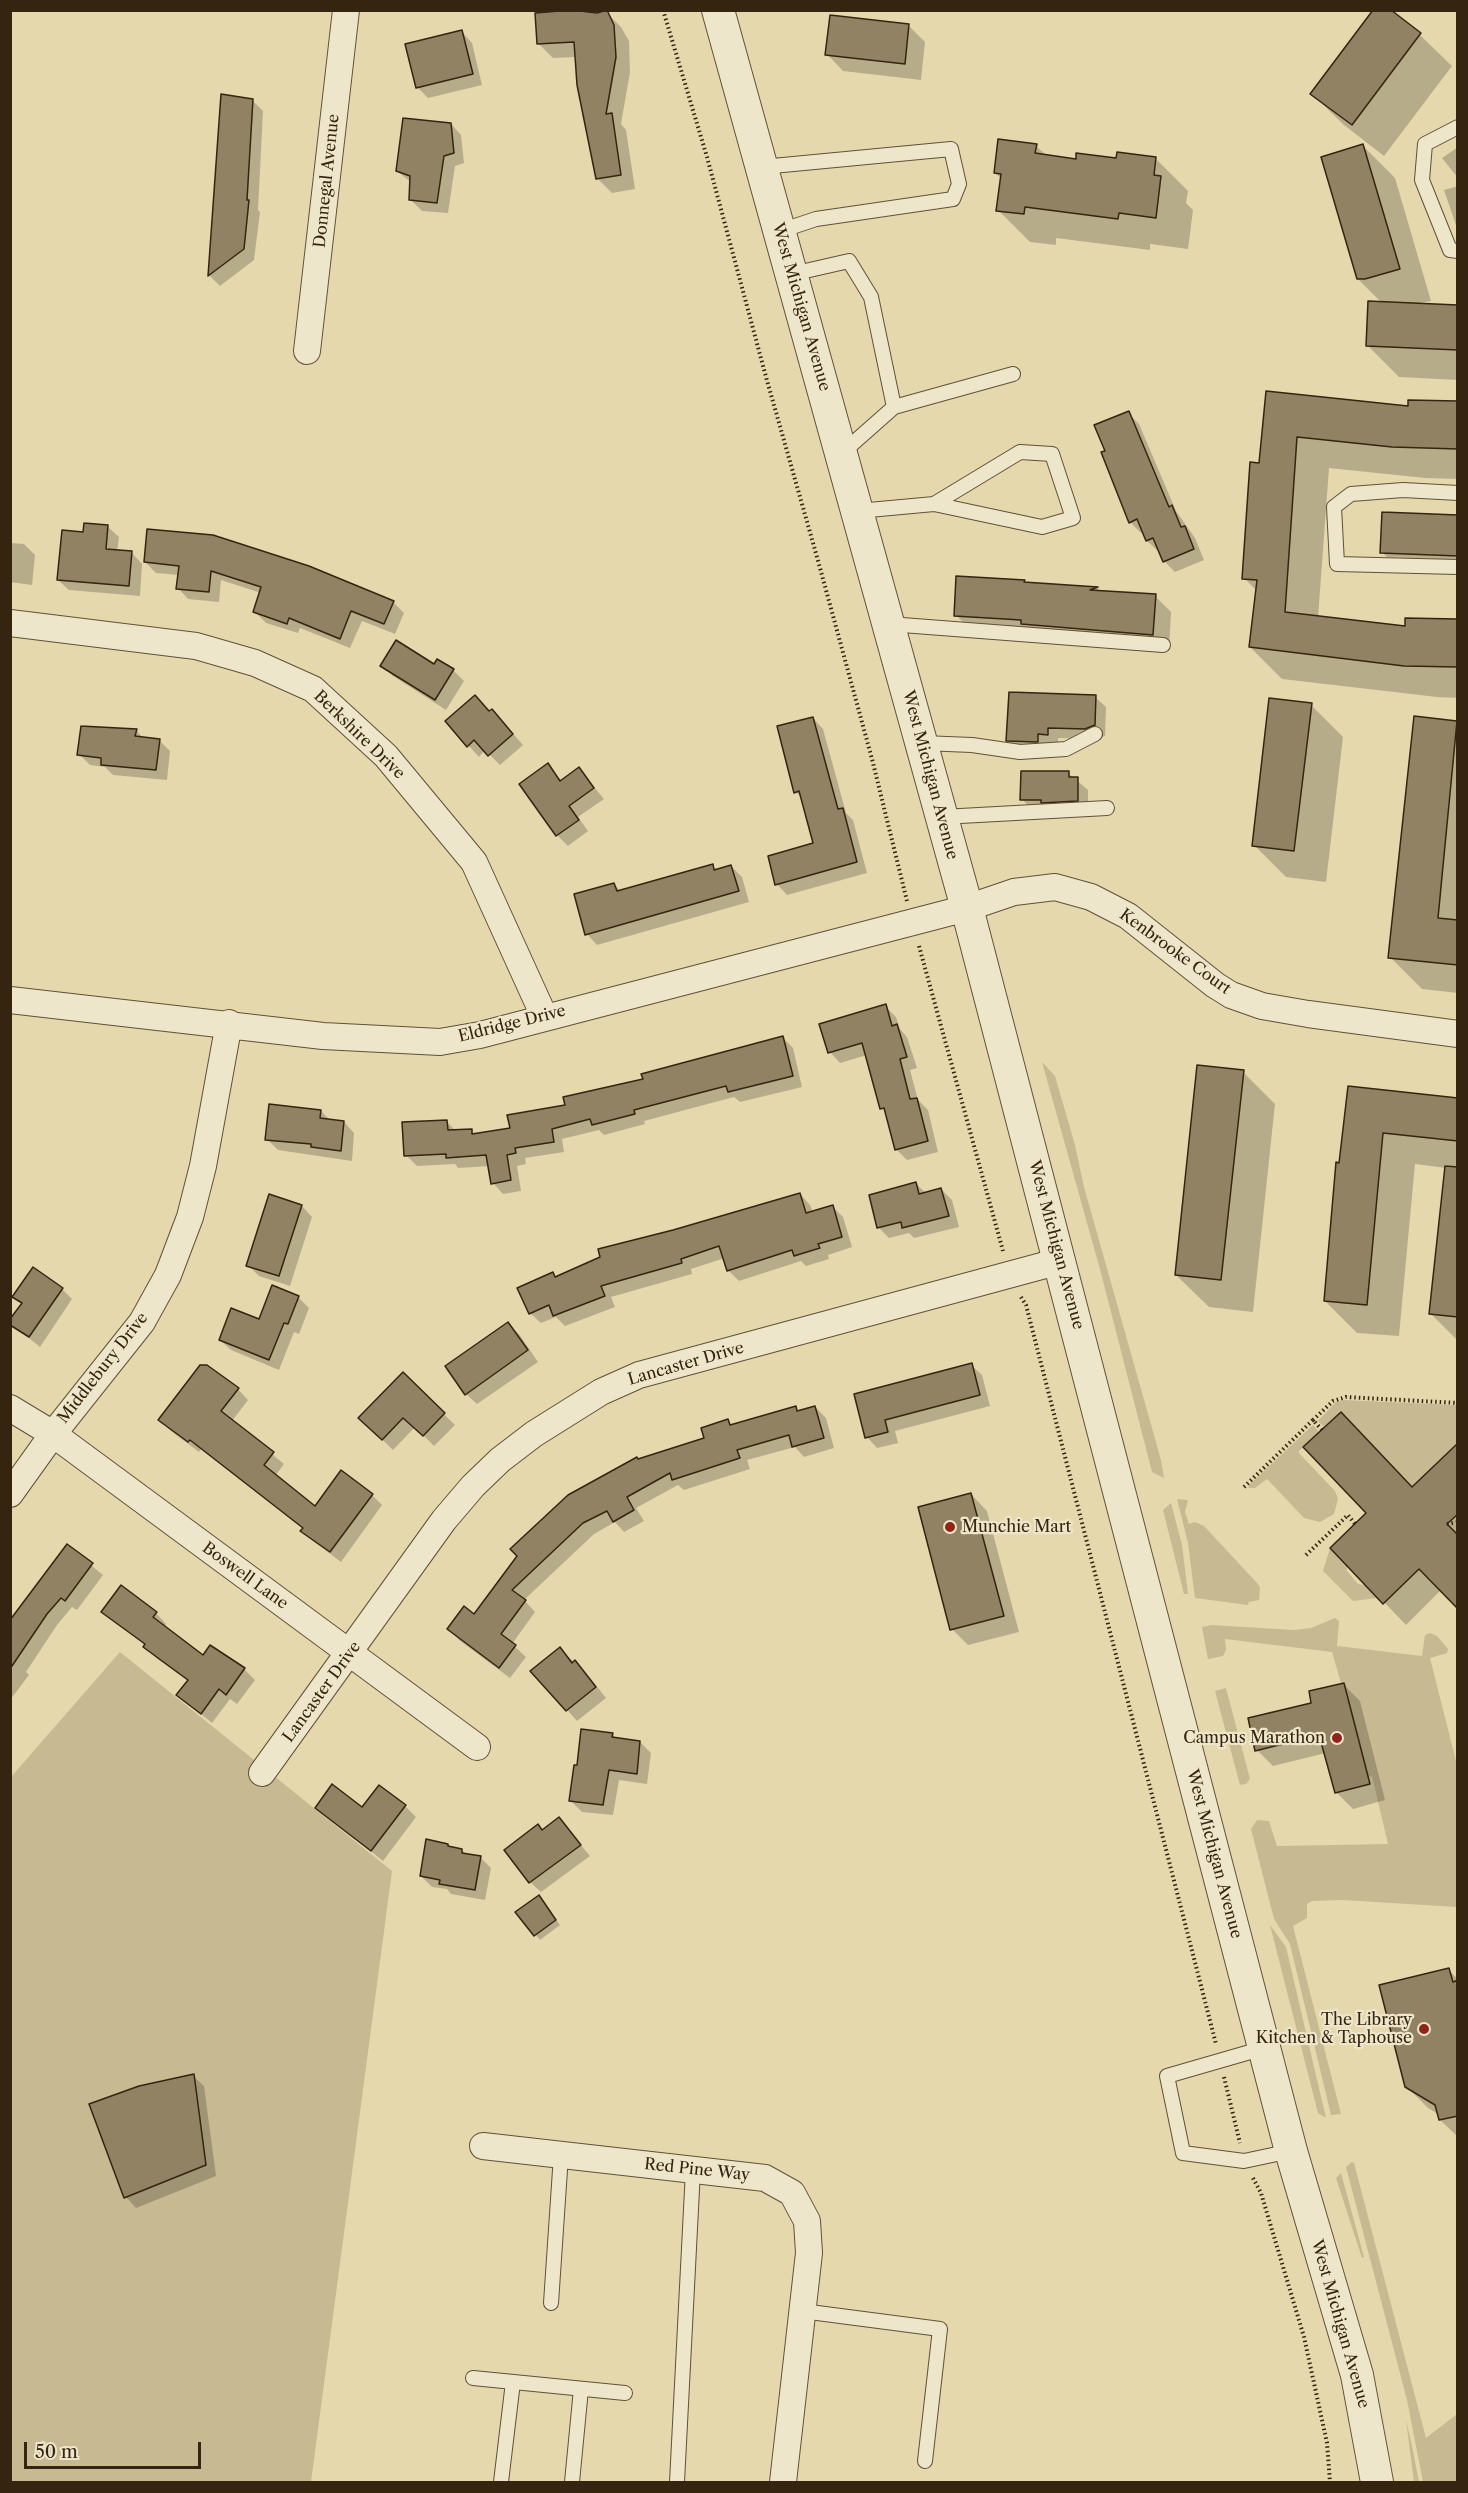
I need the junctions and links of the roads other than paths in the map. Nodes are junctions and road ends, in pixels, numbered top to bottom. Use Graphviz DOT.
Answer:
graph roads {
  1 [pos="346,10"];
  2 [pos="718,10"];
  3 [pos="1458,127"];
  4 [pos="762,167"];
  5 [pos="780,231"];
  6 [pos="1458,251"];
  7 [pos="792,274"];
  8 [pos="308,351"];
  9 [pos="1014,374"];
  10 [pos="894,407"];
  11 [pos="842,453"];
  12 [pos="1458,493"];
  13 [pos="934,504"];
  14 [pos="858,511"];
  15 [pos="1458,567"];
  16 [pos="10,623"];
  17 [pos="889,624"];
  18 [pos="1163,645"];
  19 [pos="1095,734"];
  20 [pos="922,743"];
  21 [pos="1107,808"];
  22 [pos="942,817"];
  23 [pos="967,908"];
  24 [pos="10,1000"];
  25 [pos="543,1016"];
  26 [pos="229,1023"];
  27 [pos="1458,1034"];
  28 [pos="1060,1261"];
  29 [pos="10,1407"];
  30 [pos="52,1434"];
  31 [pos="10,1494"];
  32 [pos="350,1653"];
  33 [pos="477,1747"];
  34 [pos="262,1773"];
  35 [pos="1264,2048"];
  36 [pos="483,2146"];
  37 [pos="1291,2151"];
  38 [pos="561,2155"];
  39 [pos="693,2170"];
  40 [pos="551,2303"];
  41 [pos="802,2311"];
  42 [pos="473,2378"];
  43 [pos="513,2382"];
  44 [pos="581,2389"];
  45 [pos="625,2393"];
  46 [pos="925,2461"];
  47 [pos="501,2482"];
  48 [pos="572,2482"];
  49 [pos="677,2482"];
  50 [pos="783,2482"];
  51 [pos="1377,2482"];
  1 -- 8 [label="street, Donnegal Avenue"];
  2 -- 4 [label="street, West Michigan Avenue"];
  3 -- 6 [label="lane"];
  4 -- 5 [label="street, West Michigan Avenue"];
  4 -- 5 [label="lane"];
  5 -- 7 [label="street, West Michigan Avenue"];
  7 -- 10 [label="lane"];
  7 -- 11 [label="street, West Michigan Avenue"];
  9 -- 10 [label="lane"];
  10 -- 11 [label="lane"];
  11 -- 14 [label="street, West Michigan Avenue"];
  12 -- 15 [label="lane"];
  13 -- 13 [label="lane"];
  13 -- 14 [label="lane"];
  14 -- 17 [label="street, West Michigan Avenue"];
  16 -- 25 [label="street, Berkshire Drive"];
  17 -- 18 [label="lane"];
  17 -- 20 [label="street, West Michigan Avenue"];
  19 -- 20 [label="lane"];
  20 -- 22 [label="street, West Michigan Avenue"];
  21 -- 22 [label="lane"];
  22 -- 23 [label="street, West Michigan Avenue"];
  23 -- 25 [label="street, Eldridge Drive"];
  23 -- 27 [label="street, Kenbrooke Court"];
  23 -- 28 [label="street, West Michigan Avenue"];
  24 -- 26 [label="street, Eldridge Drive"];
  25 -- 26 [label="street, Eldridge Drive"];
  26 -- 30 [label="street, Middlebury Drive"];
  28 -- 32 [label="street, Lancaster Drive"];
  28 -- 35 [label="street, West Michigan Avenue"];
  29 -- 30 [label="street, Boswell Lane"];
  30 -- 31 [label="street, Middlebury Drive"];
  30 -- 32 [label="street, Boswell Lane"];
  32 -- 33 [label="street, Boswell Lane"];
  32 -- 34 [label="street, Lancaster Drive"];
  35 -- 37 [label="street, West Michigan Avenue"];
  35 -- 37 [label="lane"];
  36 -- 38 [label="street, Red Pine Way"];
  37 -- 51 [label="street, West Michigan Avenue"];
  38 -- 39 [label="street, Red Pine Way"];
  38 -- 40 [label="lane"];
  39 -- 41 [label="street, Red Pine Way"];
  39 -- 49 [label="lane"];
  41 -- 46 [label="lane"];
  41 -- 50 [label="street, Red Pine Way"];
  42 -- 43 [label="lane"];
  43 -- 44 [label="lane"];
  43 -- 47 [label="lane"];
  44 -- 45 [label="lane"];
  44 -- 48 [label="lane"];
}
